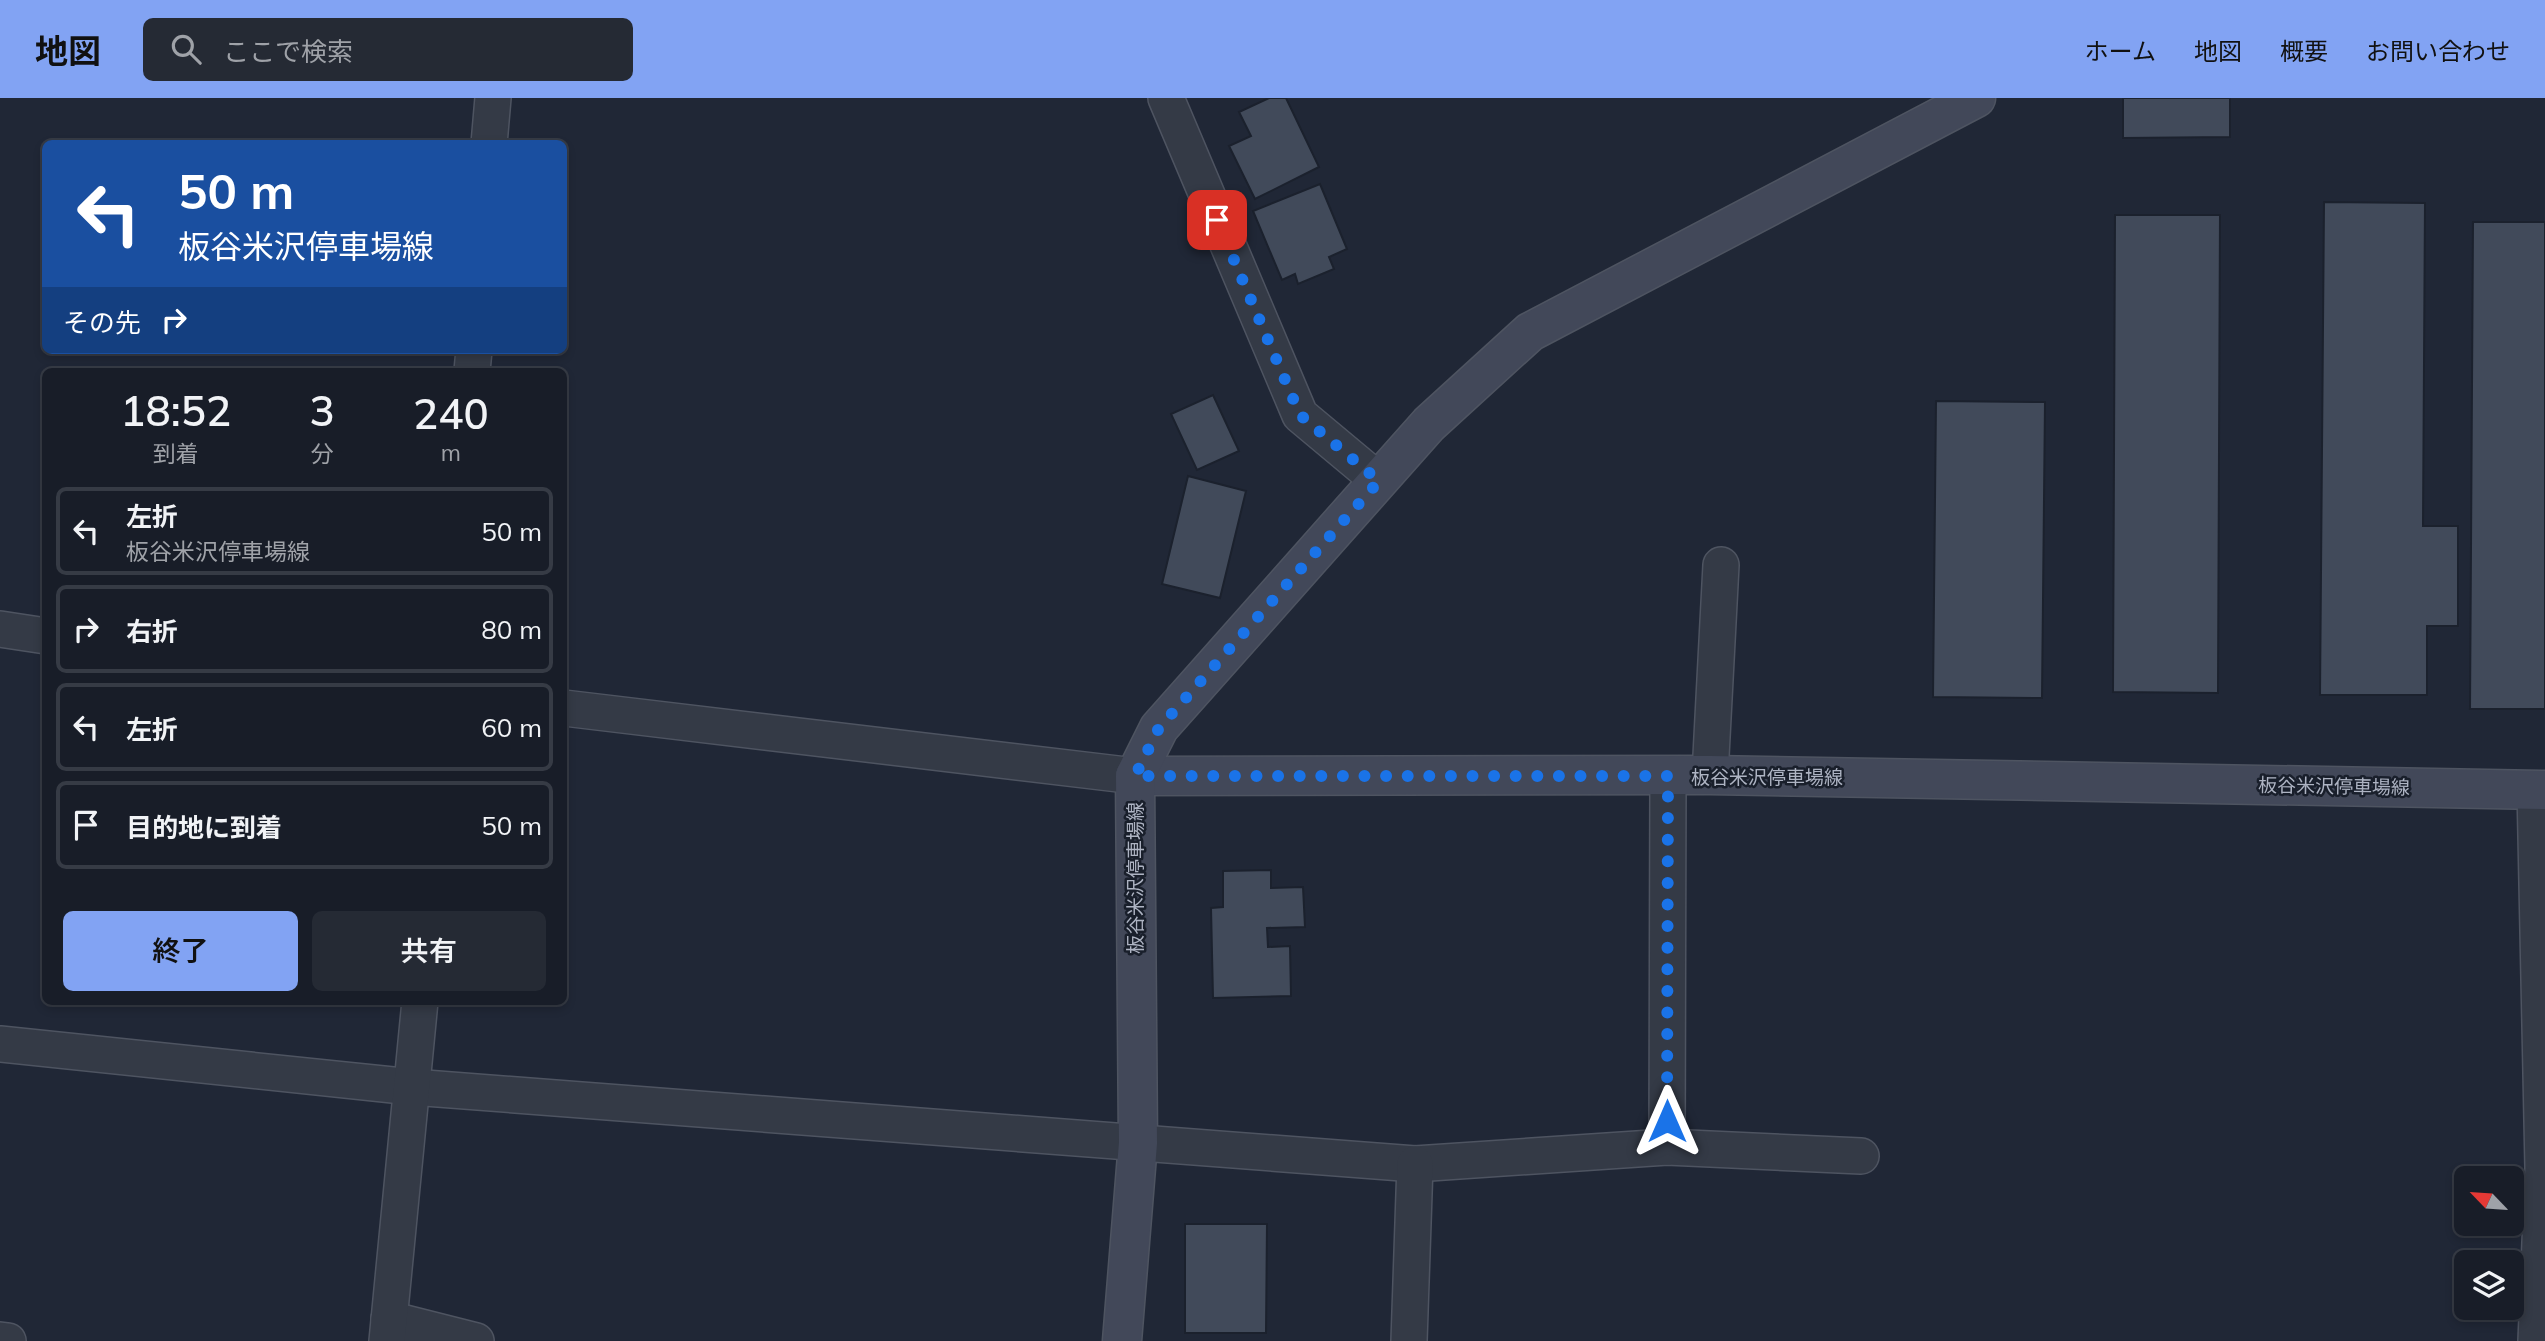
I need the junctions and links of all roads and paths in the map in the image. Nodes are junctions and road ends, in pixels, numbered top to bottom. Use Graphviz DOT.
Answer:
graph roads {
  1 [pos="493,98"];
  2 [pos="1166,98"];
  3 [pos="1976,98"];
  4 [pos="489,140"];
  5 [pos="1379,481"];
  6 [pos="1721,565"];
  7 [pos="0,629"];
  8 [pos="42,635"];
  9 [pos="567,708"];
  10 [pos="1710,775"];
  11 [pos="1135,776"];
  12 [pos="1668,776"];
  13 [pos="2540,790"];
  14 [pos="420,1005"];
  15 [pos="0,1044"];
  16 [pos="412,1087"];
  17 [pos="1138,1143"];
  18 [pos="1667,1147"];
  19 [pos="1861,1156"];
  20 [pos="1415,1164"];
  21 [pos="2544,1168"];
  22 [pos="388,1330"];
  23 [pos="0,1340"];
  24 [pos="8,1341"];
  25 [pos="476,1341"];
  26 [pos="1122,1341"];
  27 [pos="1409,1341"];
  28 [pos="2536,1341"];
  1 -- 4 [label="street"];
  2 -- 5 [label="street"];
  3 -- 5 [label="main road"];
  5 -- 11 [label="main road"];
  6 -- 10 [label="street"];
  7 -- 8 [label="street"];
  9 -- 11 [label="street"];
  10 -- 12 [label="main road, 板谷米沢停車場線"];
  10 -- 13 [label="main road, 板谷米沢停車場線"];
  11 -- 12 [label="main road, 板谷米沢停車場線"];
  11 -- 17 [label="main road, 板谷米沢停車場線"];
  12 -- 18 [label="street"];
  13 -- 21 [label="street"];
  14 -- 16 [label="street"];
  15 -- 16 [label="street"];
  16 -- 17 [label="street"];
  16 -- 22 [label="street"];
  17 -- 20 [label="street"];
  17 -- 26 [label="main road, 板谷米沢停車場線"];
  18 -- 19 [label="street"];
  18 -- 20 [label="street"];
  20 -- 27 [label="street"];
  21 -- 28 [label="street"];
  22 -- 25 [label="street"];
  23 -- 24 [label="street"];
}
